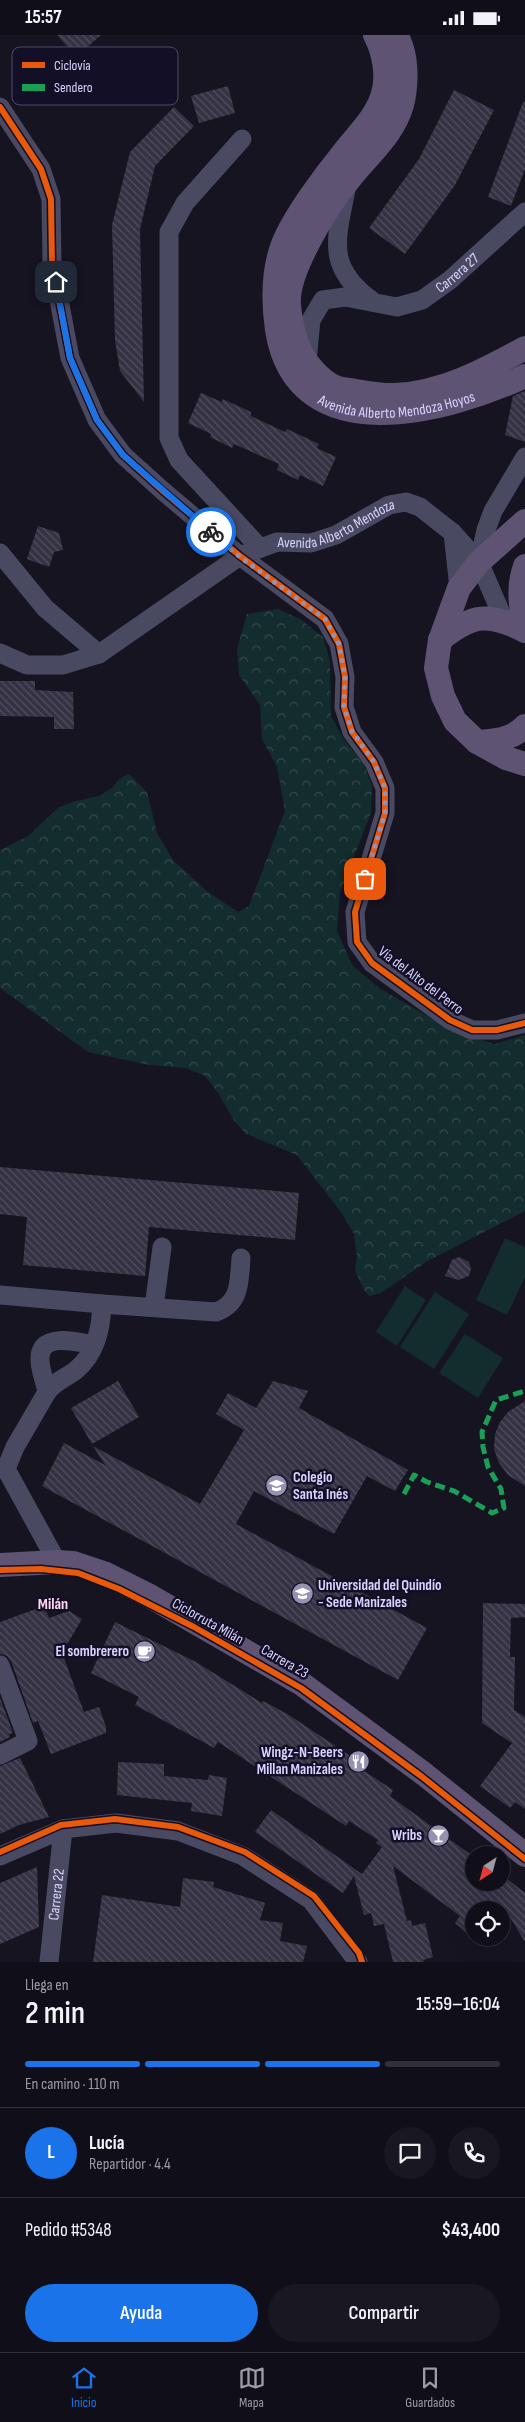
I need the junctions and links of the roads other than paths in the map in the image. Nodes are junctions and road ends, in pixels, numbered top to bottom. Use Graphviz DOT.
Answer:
graph roads {
  1 [pos="375,35"];
  2 [pos="396,35"];
  3 [pos="0,107"];
  4 [pos="242,139"];
  5 [pos="347,181"];
  6 [pos="525,212"];
  7 [pos="376,303"];
  8 [pos="525,348"];
  9 [pos="307,363"];
  10 [pos="525,376"];
  11 [pos="524,464"];
  12 [pos="525,521"];
  13 [pos="454,533"];
  14 [pos="260,548"];
  15 [pos="0,553"];
  16 [pos="240,557"];
  17 [pos="479,562"];
  18 [pos="525,566"];
  19 [pos="459,587"];
  20 [pos="504,620"];
  21 [pos="525,631"];
  22 [pos="440,640"];
  23 [pos="0,653"];
  24 [pos="99,654"];
  25 [pos="525,726"];
  26 [pos="477,742"];
  27 [pos="525,764"];
  28 [pos="525,1023"];
  29 [pos="162,1247"];
  30 [pos="241,1259"];
  31 [pos="0,1295"];
  32 [pos="102,1304"];
  33 [pos="154,1307"];
  34 [pos="94,1345"];
  35 [pos="47,1392"];
  36 [pos="57,1562"];
  37 [pos="0,1565"];
  38 [pos="0,1665"];
  39 [pos="0,1755"];
  40 [pos="63,1829"];
  41 [pos="525,1855"];
  42 [pos="0,1857"];
  43 [pos="49,1962"];
  44 [pos="358,1962"];
  1 -- 10 [label="main road, Avenida Alberto Mendoza Hoyos"];
  2 -- 5 [label="main road, Avenida Alberto Mendoza Hoyos"];
  3 -- 16 [label="street, Vía del Alto del Perro"];
  4 -- 14 [label="street"];
  5 -- 7 [label="street, Carrera 27"];
  5 -- 9 [label="main road, Avenida Alberto Mendoza Hoyos"];
  6 -- 7 [label="street, Carrera 27"];
  7 -- 9 [label="street, Carrera 27"];
  8 -- 9 [label="main road, Avenida Alberto Mendoza Hoyos"];
  11 -- 17 [label="street"];
  12 -- 17 [label="main road"];
  13 -- 14 [label="street, Avenida Alberto Mendoza"];
  13 -- 17 [label="street, Avenida Alberto Mendoza"];
  13 -- 19 [label="street"];
  14 -- 16 [label="street, Avenida Alberto Mendoza"];
  15 -- 24 [label="street"];
  16 -- 24 [label="street, Avenida Alberto Mendoza"];
  16 -- 28 [label="street, Vía del Alto del Perro"];
  17 -- 19 [label="main road"];
  17 -- 20 [label="street, Avenida Alberto Mendoza"];
  18 -- 21 [label="main road"];
  19 -- 22 [label="main road"];
  20 -- 21 [label="main road"];
  20 -- 22 [label="main road"];
  22 -- 26 [label="main road"];
  23 -- 24 [label="street, Avenida Alberto Mendoza"];
  25 -- 26 [label="main road"];
  26 -- 27 [label="main road"];
  29 -- 33 [label="street"];
  30 -- 33 [label="street"];
  31 -- 32 [label="street"];
  32 -- 33 [label="street"];
  32 -- 34 [label="street"];
  34 -- 35 [label="street"];
  34 -- 35 [label="street"];
  35 -- 36 [label="street"];
  36 -- 37 [label="main road, Carrera 23"];
  36 -- 41 [label="main road, Carrera 23"];
  38 -- 39 [label="street"];
  40 -- 42 [label="street"];
  40 -- 43 [label="street, Carrera 22"];
  40 -- 44 [label="street"];
}
